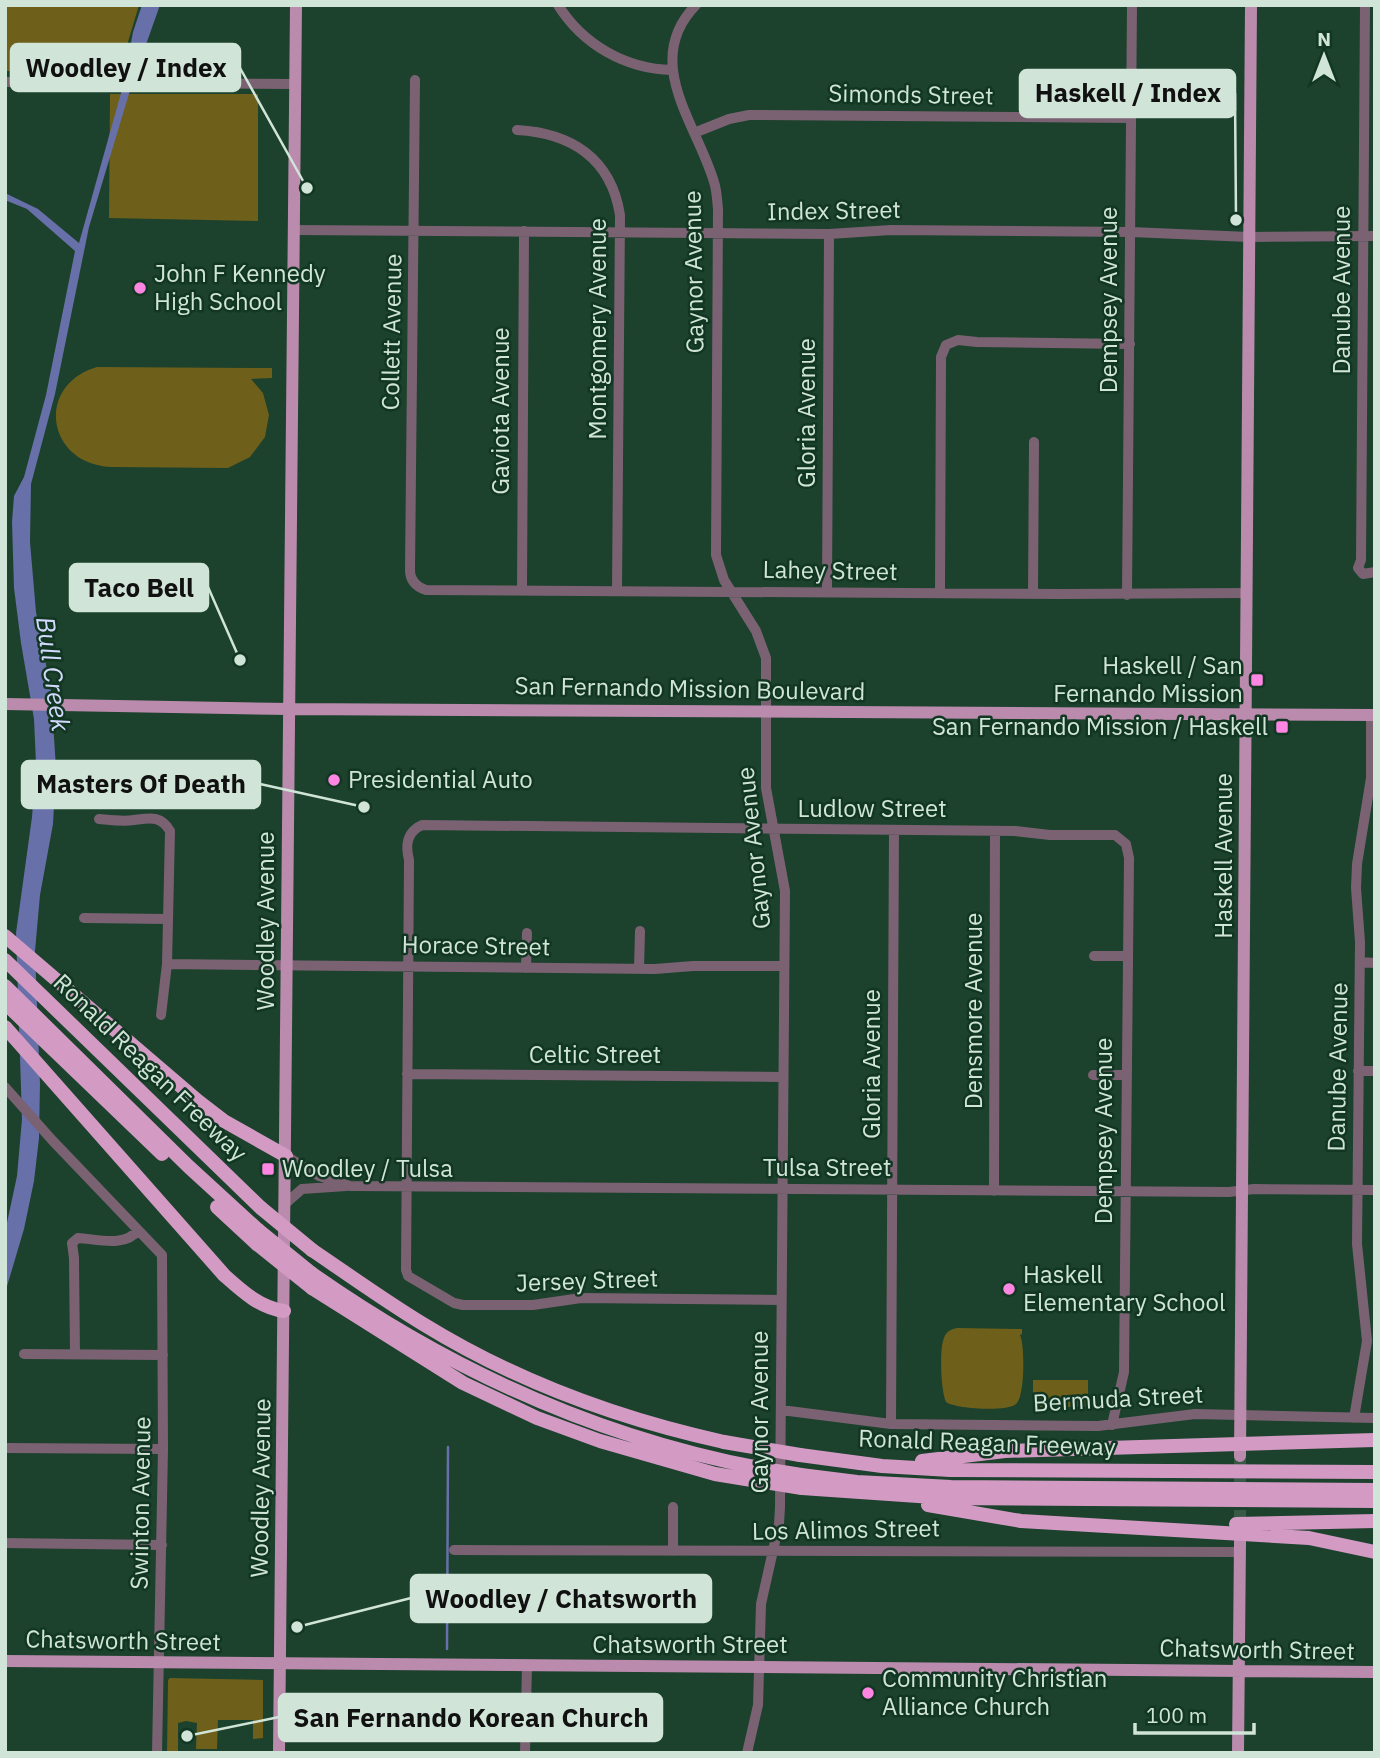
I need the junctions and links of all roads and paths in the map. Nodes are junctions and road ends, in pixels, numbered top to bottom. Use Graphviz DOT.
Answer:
graph roads {
  1 [pos="296,5"];
  2 [pos="558,5"];
  3 [pos="696,5"];
  4 [pos="1132,5"];
  5 [pos="1251,5"];
  6 [pos="1365,6"];
  7 [pos="1375,6"];
  8 [pos="672,70"];
  9 [pos="415,80"];
  10 [pos="5,82"];
  11 [pos="296,84"];
  12 [pos="1131,118"];
  13 [pos="1370,120"];
  14 [pos="517,130"];
  15 [pos="694,133"];
  16 [pos="294,230"];
  17 [pos="414,230"];
  18 [pos="524,232"];
  19 [pos="620,232"];
  20 [pos="717,232"];
  21 [pos="1131,232"];
  22 [pos="830,234"];
  23 [pos="1363,236"];
  24 [pos="1375,236"];
  25 [pos="1249,237"];
  26 [pos="1130,344"];
  27 [pos="1363,356"];
  28 [pos="1375,357"];
  29 [pos="1034,442"];
  30 [pos="1375,572"];
  31 [pos="415,584"];
  32 [pos="522,590"];
  33 [pos="617,590"];
  34 [pos="731,591"];
  35 [pos="827,592"];
  36 [pos="940,593"];
  37 [pos="1246,593"];
  38 [pos="1033,594"];
  39 [pos="1127,595"];
  40 [pos="5,704"];
  41 [pos="289,709"];
  42 [pos="767,711"];
  43 [pos="1245,715"];
  44 [pos="1373,715"];
  45 [pos="99,819"];
  46 [pos="772,829"];
  47 [pos="894,831"];
  48 [pos="995,831"];
  49 [pos="1362,834"];
  50 [pos="1375,834"];
  51 [pos="1122,839"];
  52 [pos="84,918"];
  53 [pos="167,919"];
  54 [pos="640,931"];
  55 [pos="527,933"];
  56 [pos="5,936"];
  57 [pos="1094,956"];
  58 [pos="1127,956"];
  59 [pos="5,960"];
  60 [pos="1360,962"];
  61 [pos="1375,962"];
  62 [pos="167,964"];
  63 [pos="287,965"];
  64 [pos="784,966"];
  65 [pos="408,967"];
  66 [pos="526,968"];
  67 [pos="639,969"];
  68 [pos="5,986"];
  69 [pos="5,1003"];
  70 [pos="161,1015"];
  71 [pos="5,1027"];
  72 [pos="66,1054"];
  73 [pos="1358,1071"];
  74 [pos="1375,1071"];
  75 [pos="407,1074"];
  76 [pos="1093,1075"];
  77 [pos="1126,1076"];
  78 [pos="783,1077"];
  79 [pos="5,1087"];
  80 [pos="286,1156"];
  81 [pos="407,1185"];
  82 [pos="350,1186"];
  83 [pos="782,1189"];
  84 [pos="892,1189"];
  85 [pos="1357,1189"];
  86 [pos="1242,1190"];
  87 [pos="1375,1190"];
  88 [pos="994,1191"];
  89 [pos="1124,1191"];
  90 [pos="286,1203"];
  91 [pos="138,1230"];
  92 [pos="781,1300"];
  93 [pos="284,1311"];
  94 [pos="24,1354"];
  95 [pos="75,1354"];
  96 [pos="163,1355"];
  97 [pos="780,1410"];
  98 [pos="1240,1415"];
  99 [pos="1354,1418"];
  100 [pos="1375,1418"];
  101 [pos="891,1424"];
  102 [pos="1112,1425"];
  103 [pos="1375,1440"];
  104 [pos="5,1448"];
  105 [pos="163,1449"];
  106 [pos="1240,1456"];
  107 [pos="1375,1464"];
  108 [pos="882,1466"];
  109 [pos="1305,1471"];
  110 [pos="1375,1472"];
  111 [pos="802,1482"];
  112 [pos="1375,1490"];
  113 [pos="843,1491"];
  114 [pos="1375,1501"];
  115 [pos="673,1507"];
  116 [pos="1375,1521"];
  117 [pos="1133,1527"];
  118 [pos="5,1544"];
  119 [pos="162,1545"];
  120 [pos="1240,1546"];
  121 [pos="454,1550"];
  122 [pos="673,1551"];
  123 [pos="773,1552"];
  124 [pos="1375,1552"];
  125 [pos="5,1661"];
  126 [pos="159,1663"];
  127 [pos="281,1664"];
  128 [pos="527,1665"];
  129 [pos="760,1667"];
  130 [pos="1238,1670"];
  131 [pos="1375,1672"];
  132 [pos="157,1753"];
  133 [pos="279,1753"];
  134 [pos="525,1753"];
  135 [pos="747,1753"];
  136 [pos="1238,1753"];
  1 -- 11 [label="main road, Woodley Avenue"];
  2 -- 8 [label="street"];
  3 -- 8 [label="street, Gaynor Avenue"];
  4 -- 12 [label="street, Dempsey Avenue"];
  5 -- 25 [label="main road, Haskell Avenue"];
  6 -- 7 [label="street"];
  6 -- 13 [label="street, Danube Avenue"];
  8 -- 15 [label="street, Gaynor Avenue"];
  9 -- 17 [label="street, Collett Avenue"];
  10 -- 11 [label="street"];
  11 -- 16 [label="main road, Woodley Avenue"];
  12 -- 15 [label="street, Simonds Street"];
  12 -- 21 [label="street, Dempsey Avenue"];
  13 -- 23 [label="street, Danube Avenue"];
  14 -- 19 [label="street, Montgomery Avenue"];
  15 -- 20 [label="street, Gaynor Avenue"];
  16 -- 17 [label="street, Index Street"];
  16 -- 41 [label="main road, Woodley Avenue"];
  17 -- 18 [label="street, Index Street"];
  17 -- 31 [label="street, Collett Avenue"];
  18 -- 19 [label="street, Index Street"];
  18 -- 32 [label="street, Gaviota Avenue"];
  19 -- 20 [label="street, Index Street"];
  19 -- 33 [label="street, Montgomery Avenue"];
  20 -- 22 [label="street, Index Street"];
  20 -- 34 [label="street, Gaynor Avenue"];
  21 -- 22 [label="street, Index Street"];
  21 -- 25 [label="street, Index Street"];
  21 -- 26 [label="street, Dempsey Avenue"];
  22 -- 35 [label="street, Gloria Avenue"];
  23 -- 24 [label="street, Index Street"];
  23 -- 25 [label="street, Index Street"];
  23 -- 27 [label="street, Danube Avenue"];
  25 -- 37 [label="main road, Haskell Avenue"];
  26 -- 36 [label="street"];
  26 -- 39 [label="street, Dempsey Avenue"];
  27 -- 28 [label="street"];
  27 -- 30 [label="street, Danube Avenue"];
  29 -- 38 [label="street"];
  31 -- 32 [label="street, Lahey Street"];
  32 -- 33 [label="street, Lahey Street"];
  33 -- 34 [label="street, Lahey Street"];
  34 -- 35 [label="street, Lahey Street"];
  34 -- 42 [label="street, Gaynor Avenue"];
  35 -- 36 [label="street, Lahey Street"];
  36 -- 38 [label="street, Lahey Street"];
  37 -- 39 [label="street, Lahey Street"];
  37 -- 43 [label="main road, Haskell Avenue"];
  38 -- 39 [label="street, Lahey Street"];
  40 -- 41 [label="main road, San Fernando Mission Boulevard"];
  41 -- 42 [label="main road, San Fernando Mission Boulevard"];
  41 -- 63 [label="main road, Woodley Avenue"];
  42 -- 43 [label="main road, San Fernando Mission Boulevard"];
  42 -- 46 [label="street, Gaynor Avenue"];
  43 -- 44 [label="main road, San Fernando Mission Boulevard"];
  43 -- 86 [label="main road, Haskell Avenue"];
  44 -- 49 [label="street, Danube Avenue"];
  45 -- 53 [label="street"];
  46 -- 47 [label="street, Ludlow Street"];
  46 -- 64 [label="street, Gaynor Avenue"];
  46 -- 65 [label="street, Ludlow Street"];
  47 -- 48 [label="street, Ludlow Street"];
  47 -- 84 [label="street, Gloria Avenue"];
  48 -- 51 [label="street, Ludlow Street"];
  48 -- 88 [label="street, Densmore Avenue"];
  49 -- 50 [label="street"];
  49 -- 60 [label="street, Danube Avenue"];
  51 -- 58 [label="street, Dempsey Avenue"];
  52 -- 53 [label="street"];
  53 -- 62 [label="street"];
  54 -- 67 [label="street"];
  55 -- 66 [label="street"];
  56 -- 80 [label="highway"];
  57 -- 58 [label="street"];
  58 -- 77 [label="street, Dempsey Avenue"];
  59 -- 108 [label="highway, Ronald Reagan Freeway, bridge"];
  60 -- 61 [label="street"];
  60 -- 73 [label="street, Danube Avenue"];
  62 -- 63 [label="street, Horace Street"];
  62 -- 70 [label="street"];
  63 -- 65 [label="street, Horace Street"];
  63 -- 80 [label="main road, Woodley Avenue"];
  64 -- 67 [label="street, Horace Street"];
  64 -- 78 [label="street, Gaynor Avenue"];
  65 -- 66 [label="street, Horace Street"];
  65 -- 75 [label="street"];
  66 -- 67 [label="street, Horace Street"];
  68 -- 72 [label="highway"];
  69 -- 72 [label="highway"];
  71 -- 93 [label="highway"];
  72 -- 111 [label="highway, bridge"];
  73 -- 74 [label="street"];
  73 -- 85 [label="street, Danube Avenue"];
  75 -- 78 [label="street, Celtic Street"];
  75 -- 81 [label="street"];
  76 -- 77 [label="street"];
  77 -- 89 [label="street, Dempsey Avenue"];
  78 -- 83 [label="street, Gaynor Avenue"];
  79 -- 91 [label="street"];
  80 -- 82 [label="street, Tulsa Street"];
  80 -- 90 [label="main road, Woodley Avenue"];
  81 -- 82 [label="street, Tulsa Street"];
  81 -- 83 [label="street, Tulsa Street"];
  81 -- 92 [label="street, Jersey Street"];
  82 -- 90 [label="street"];
  83 -- 84 [label="street, Tulsa Street"];
  83 -- 92 [label="street, Gaynor Avenue"];
  84 -- 88 [label="street, Tulsa Street"];
  84 -- 101 [label="street, Gloria Avenue"];
  85 -- 86 [label="street, Tulsa Street"];
  85 -- 87 [label="street, Tulsa Street"];
  85 -- 99 [label="street, Danube Avenue"];
  86 -- 89 [label="street, Tulsa Street"];
  86 -- 98 [label="main road, Haskell Avenue"];
  88 -- 89 [label="street, Tulsa Street"];
  89 -- 102 [label="street, Dempsey Avenue"];
  90 -- 93 [label="main road, Woodley Avenue"];
  91 -- 95 [label="street"];
  91 -- 96 [label="street, Swinton Avenue"];
  92 -- 97 [label="street, Gaynor Avenue"];
  93 -- 127 [label="main road, Woodley Avenue"];
  94 -- 95 [label="street"];
  95 -- 96 [label="street"];
  96 -- 105 [label="street, Swinton Avenue"];
  97 -- 101 [label="street, Bermuda Street"];
  97 -- 123 [label="street, Gaynor Avenue"];
  98 -- 99 [label="street, Bermuda Street"];
  98 -- 102 [label="street, Bermuda Street"];
  98 -- 106 [label="main road, Haskell Avenue"];
  99 -- 100 [label="street, Bermuda Street"];
  101 -- 102 [label="street, Bermuda Street"];
  103 -- 108 [label="highway, bridge"];
  104 -- 105 [label="street"];
  105 -- 119 [label="street, Swinton Avenue"];
  107 -- 109 [label="highway"];
  108 -- 109 [label="highway, Ronald Reagan Freeway"];
  109 -- 110 [label="highway, Ronald Reagan Freeway"];
  111 -- 112 [label="highway"];
  111 -- 113 [label="highway"];
  113 -- 114 [label="highway"];
  113 -- 117 [label="highway"];
  115 -- 122 [label="street"];
  116 -- 117 [label="highway"];
  117 -- 124 [label="highway"];
  118 -- 119 [label="street"];
  119 -- 126 [label="street, Swinton Avenue"];
  120 -- 123 [label="street, Los Alimos Street"];
  120 -- 130 [label="main road"];
  121 -- 122 [label="street, Los Alimos Street"];
  122 -- 123 [label="street, Los Alimos Street"];
  123 -- 129 [label="street, Gaynor Avenue"];
  125 -- 126 [label="main road, Chatsworth Street"];
  126 -- 127 [label="main road, Chatsworth Street"];
  126 -- 132 [label="street, Swinton Avenue"];
  127 -- 128 [label="main road, Chatsworth Street"];
  127 -- 133 [label="main road, Woodley Avenue"];
  128 -- 129 [label="main road, Chatsworth Street"];
  128 -- 134 [label="street"];
  129 -- 130 [label="main road, Chatsworth Street"];
  129 -- 135 [label="street, Gaynor Avenue"];
  130 -- 131 [label="main road, Chatsworth Street"];
  130 -- 136 [label="main road"];
}
